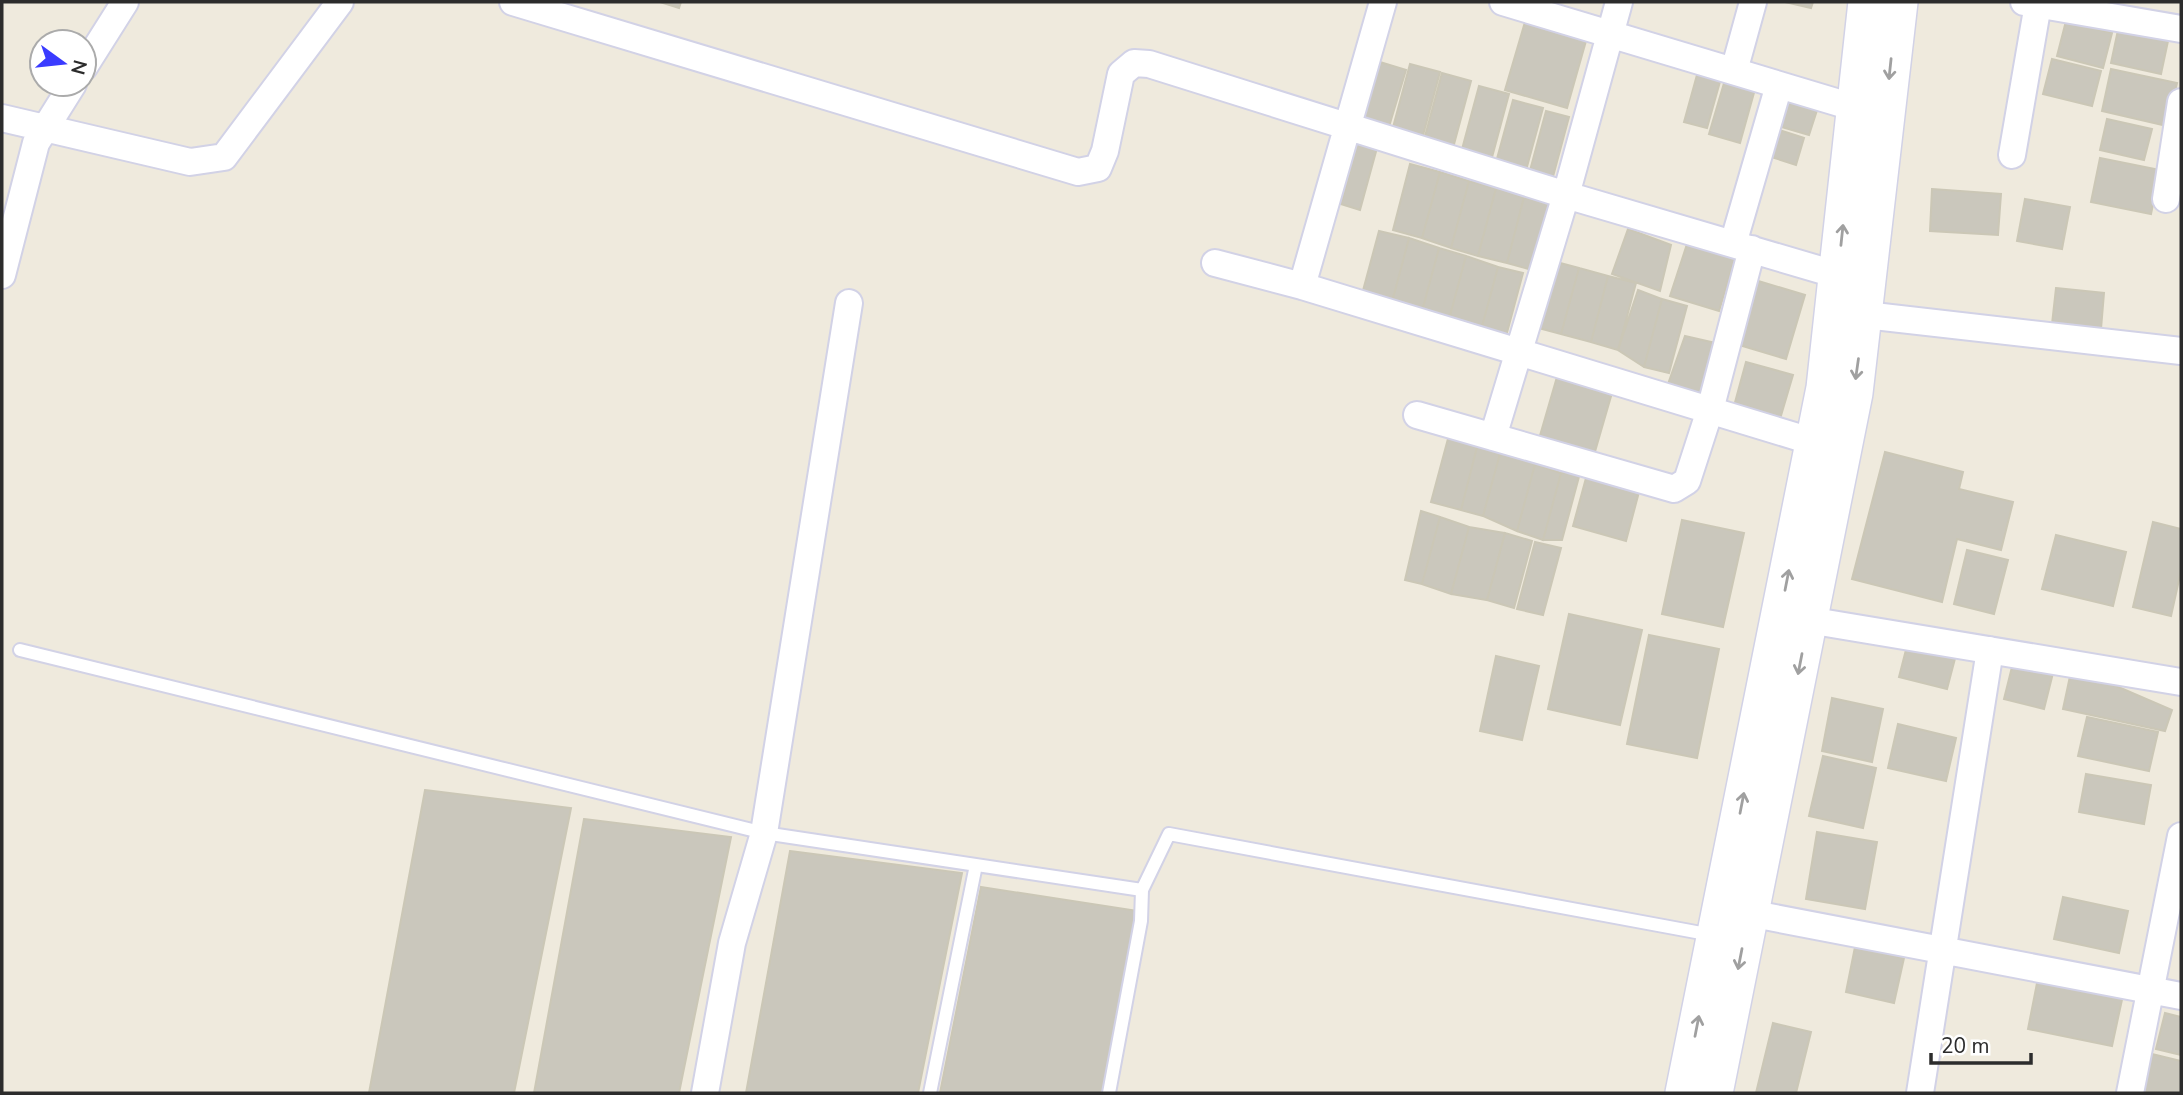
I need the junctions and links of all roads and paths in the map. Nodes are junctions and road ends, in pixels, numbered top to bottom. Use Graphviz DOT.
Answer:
graph roads {
  1 [pos="125,2"];
  2 [pos="340,2"];
  3 [pos="513,2"];
  4 [pos="1384,2"];
  5 [pos="1503,2"];
  6 [pos="1619,2"];
  7 [pos="1753,2"];
  8 [pos="1867,2"];
  9 [pos="1899,2"];
  10 [pos="2031,3"];
  11 [pos="2181,29"];
  12 [pos="1610,34"];
  13 [pos="98,45"];
  14 [pos="1734,71"];
  15 [pos="1779,85"];
  16 [pos="64,98"];
  17 [pos="2181,103"];
  18 [pos="1856,108"];
  19 [pos="2,118"];
  20 [pos="1346,124"];
  21 [pos="45,130"];
  22 [pos="2012,155"];
  23 [pos="1566,195"];
  24 [pos="2166,199"];
  25 [pos="1743,247"];
  26 [pos="1215,263"];
  27 [pos="2,275"];
  28 [pos="1838,275"];
  29 [pos="1302,286"];
  30 [pos="849,303"];
  31 [pos="1865,315"];
  32 [pos="2181,351"];
  33 [pos="1518,352"];
  34 [pos="1710,410"];
  35 [pos="1418,415"];
  36 [pos="1493,437"];
  37 [pos="1814,442"];
  38 [pos="1808,620"];
  39 [pos="20,650"];
  40 [pos="1990,650"];
  41 [pos="2181,682"];
  42 [pos="764,833"];
  43 [pos="2181,836"];
  44 [pos="976,865"];
  45 [pos="1142,891"];
  46 [pos="1729,919"];
  47 [pos="1943,950"];
  48 [pos="2152,990"];
  49 [pos="2181,996"];
  50 [pos="705,1093"];
  51 [pos="930,1093"];
  52 [pos="1109,1093"];
  53 [pos="1684,1093"];
  54 [pos="1714,1093"];
  55 [pos="1920,1093"];
  56 [pos="2130,1093"];
  1 -- 13 [label="street"];
  2 -- 21 [label="street"];
  3 -- 20 [label="street"];
  4 -- 20 [label="street"];
  5 -- 12 [label="street"];
  6 -- 12 [label="street"];
  7 -- 14 [label="street"];
  8 -- 18 [label="main road"];
  9 -- 31 [label="main road, one-way"];
  10 -- 11 [label="street"];
  10 -- 22 [label="street"];
  12 -- 14 [label="street"];
  12 -- 23 [label="street"];
  14 -- 15 [label="street"];
  15 -- 18 [label="street"];
  15 -- 25 [label="street"];
  16 -- 21 [label="street"];
  17 -- 24 [label="street"];
  28 -- 18 [label="main road, one-way"];
  19 -- 21 [label="street"];
  20 -- 23 [label="street"];
  20 -- 29 [label="street"];
  21 -- 27 [label="street"];
  23 -- 25 [label="street"];
  23 -- 33 [label="street"];
  25 -- 28 [label="street"];
  25 -- 34 [label="street"];
  26 -- 29 [label="street"];
  28 -- 37 [label="main road"];
  29 -- 33 [label="street"];
  30 -- 42 [label="street"];
  31 -- 32 [label="street"];
  31 -- 38 [label="main road, one-way"];
  33 -- 34 [label="street"];
  33 -- 36 [label="street"];
  34 -- 36 [label="street"];
  34 -- 37 [label="street"];
  35 -- 36 [label="street"];
  46 -- 37 [label="main road, one-way"];
  38 -- 40 [label="street"];
  38 -- 46 [label="main road, one-way"];
  39 -- 42 [label="lane"];
  40 -- 41 [label="street"];
  40 -- 47 [label="street"];
  42 -- 44 [label="lane"];
  42 -- 50 [label="street"];
  43 -- 48 [label="street"];
  44 -- 45 [label="lane"];
  44 -- 51 [label="lane"];
  45 -- 46 [label="lane"];
  45 -- 52 [label="lane"];
  46 -- 47 [label="street"];
  53 -- 46 [label="main road, one-way"];
  46 -- 54 [label="main road, one-way"];
  47 -- 48 [label="street"];
  47 -- 55 [label="street"];
  48 -- 49 [label="street"];
  48 -- 56 [label="street"];
}
